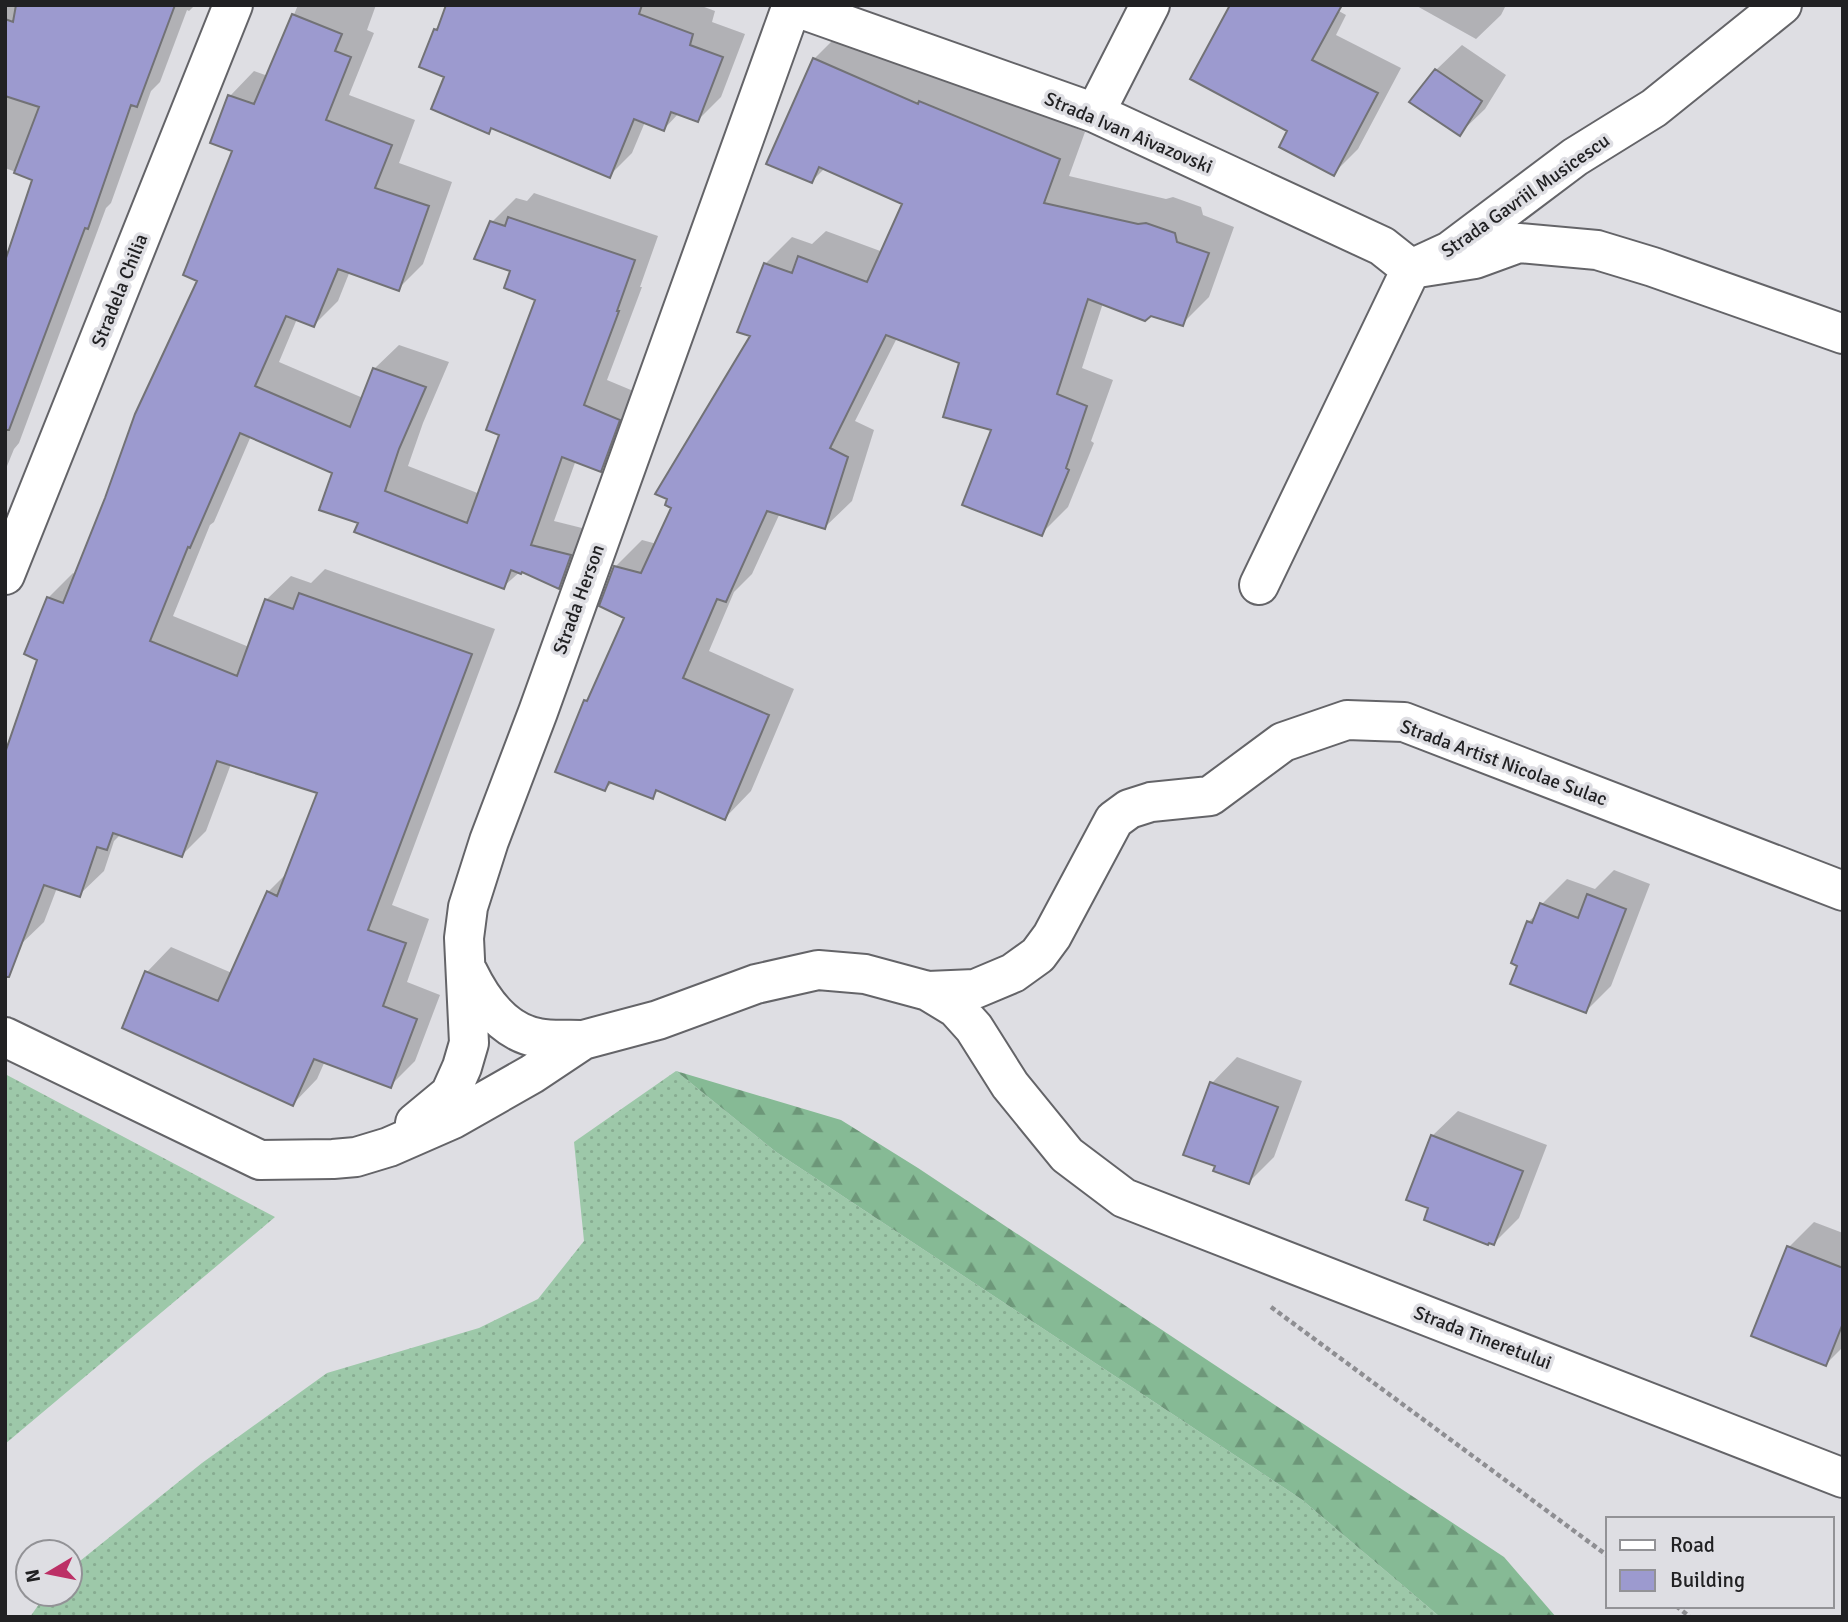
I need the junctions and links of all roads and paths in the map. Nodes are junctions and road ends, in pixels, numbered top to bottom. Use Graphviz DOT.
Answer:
graph roads {
  1 [pos="233,5"];
  2 [pos="1150,5"];
  3 [pos="1782,5"];
  4 [pos="791,6"];
  5 [pos="1095,113"];
  6 [pos="1396,258"];
  7 [pos="1843,334"];
  8 [pos="5,575"];
  9 [pos="1259,585"];
  10 [pos="1843,891"];
  11 [pos="467,970"];
  12 [pos="928,991"];
  13 [pos="5,1037"];
  14 [pos="583,1040"];
  15 [pos="356,1157"];
  16 [pos="1267,1304"];
  17 [pos="1843,1478"];
  18 [pos="1606,1555"];
  1 -- 8 [label="street, Stradela Chilia"];
  2 -- 5 [label="street"];
  3 -- 6 [label="street, Strada Gavriil Musicescu"];
  4 -- 5 [label="street, Strada Ivan Aivazovski"];
  4 -- 11 [label="street, Strada Herson"];
  5 -- 6 [label="street, Strada Ivan Aivazovski"];
  6 -- 7 [label="street"];
  6 -- 9 [label="street"];
  10 -- 12 [label="street, Strada Artist Nicolae Sulac"];
  11 -- 14 [label="street"];
  11 -- 15 [label="street, Strada Herson"];
  12 -- 14 [label="street"];
  12 -- 17 [label="street, Strada Tineretului"];
  13 -- 15 [label="street"];
  14 -- 15 [label="street"];
  16 -- 18 [label="path"];
}
